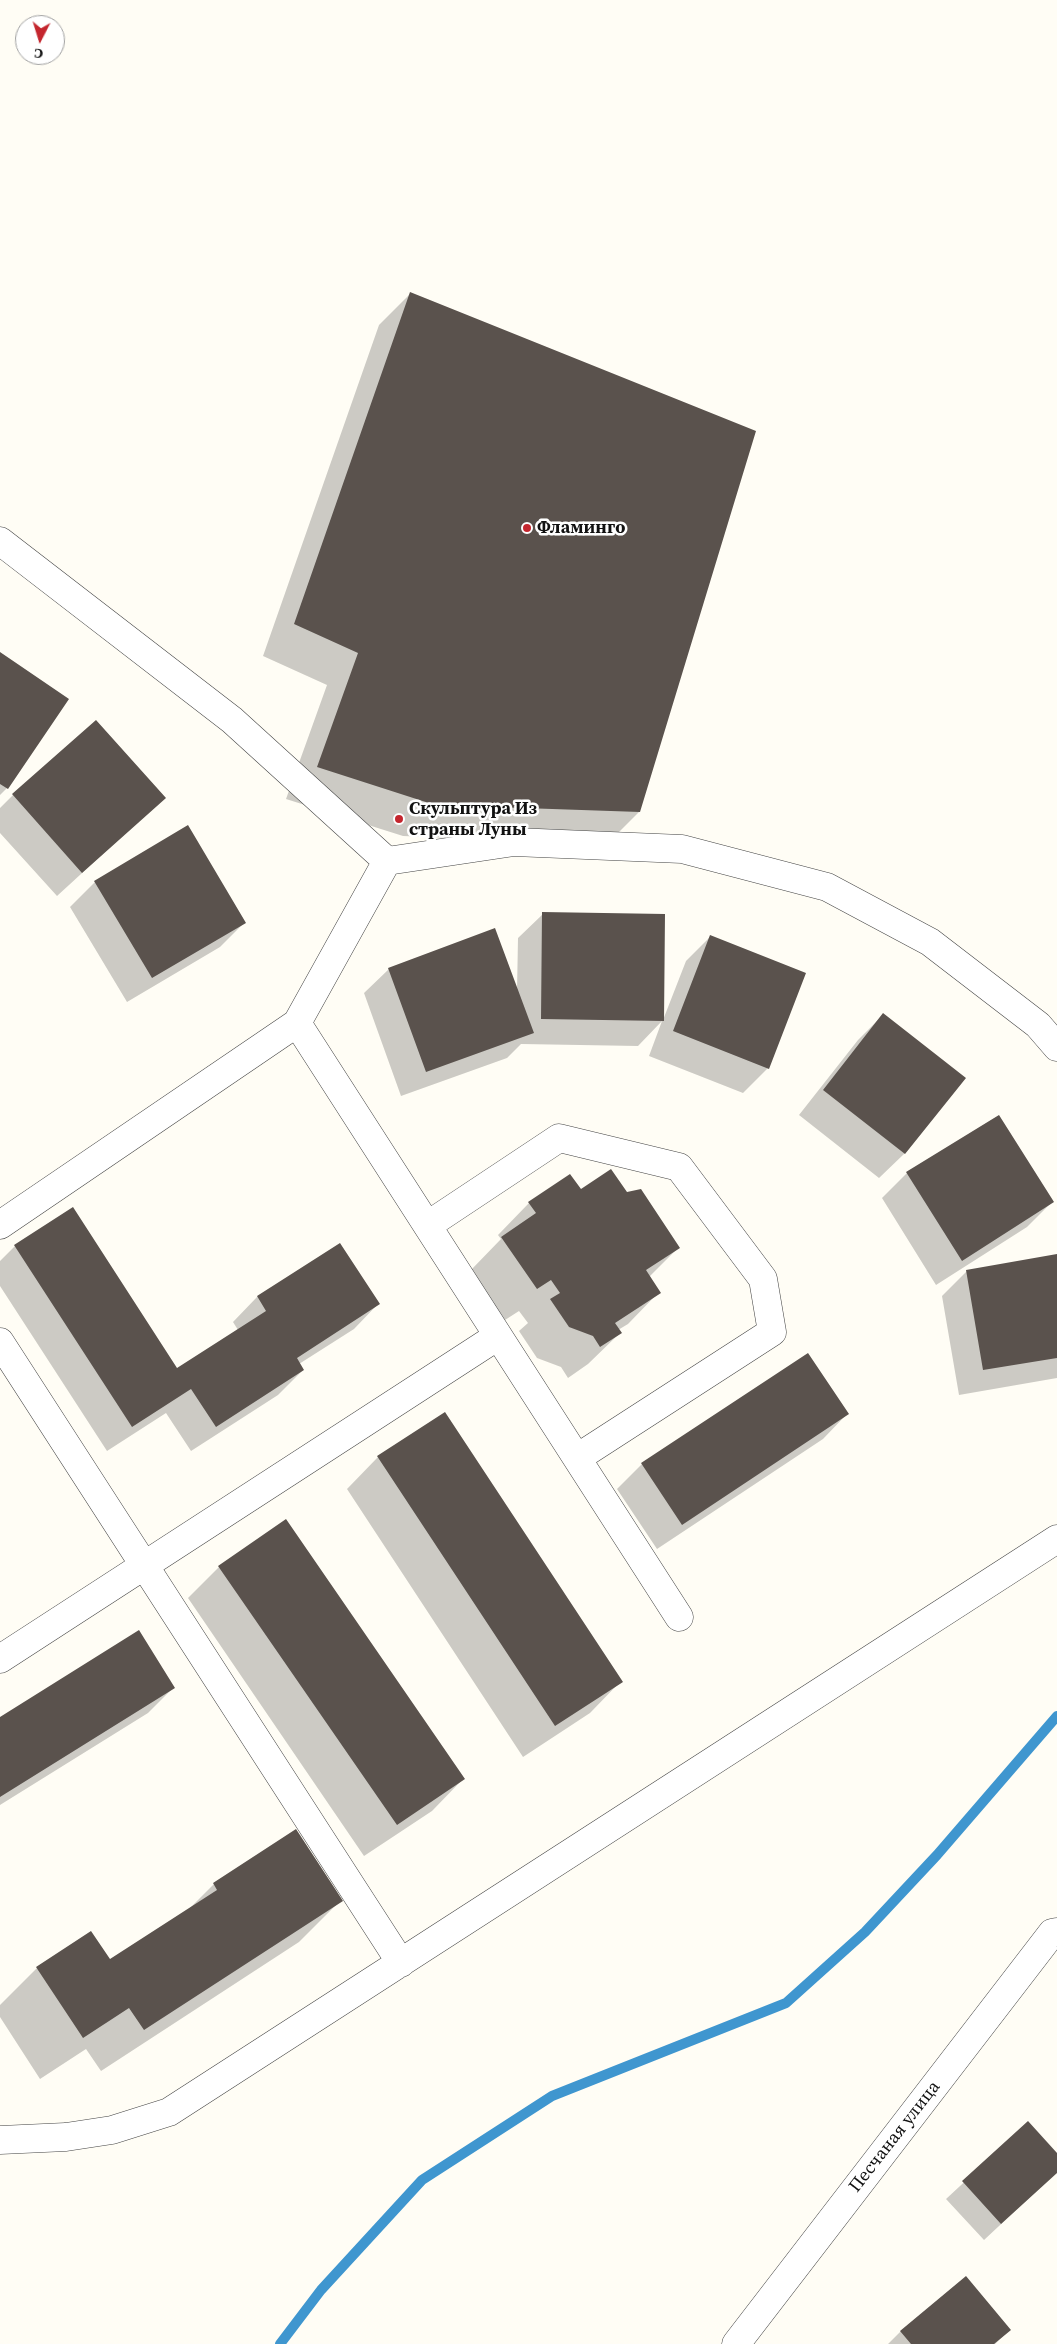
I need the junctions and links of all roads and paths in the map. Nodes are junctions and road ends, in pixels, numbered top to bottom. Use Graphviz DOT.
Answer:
graph roads {
  1 [pos="0,541"];
  2 [pos="387,861"];
  3 [pos="298,1023"];
  4 [pos="1057,1047"];
  5 [pos="0,1225"];
  6 [pos="428,1225"];
  7 [pos="498,1336"];
  8 [pos="0,1342"];
  9 [pos="577,1458"];
  10 [pos="1057,1540"];
  11 [pos="144,1566"];
  12 [pos="679,1617"];
  13 [pos="0,1659"];
  14 [pos="1057,1932"];
  15 [pos="400,1963"];
  16 [pos="0,2140"];
  17 [pos="736,2344"];
  1 -- 2 [label="street"];
  2 -- 3 [label="street"];
  2 -- 4 [label="street"];
  3 -- 5 [label="street"];
  3 -- 6 [label="street"];
  6 -- 7 [label="street"];
  6 -- 9 [label="street"];
  7 -- 9 [label="street"];
  7 -- 11 [label="street"];
  8 -- 11 [label="street"];
  9 -- 12 [label="street"];
  10 -- 15 [label="street"];
  11 -- 13 [label="street"];
  11 -- 15 [label="street"];
  14 -- 17 [label="street, Песчаная улица"];
  15 -- 16 [label="street"];
}
